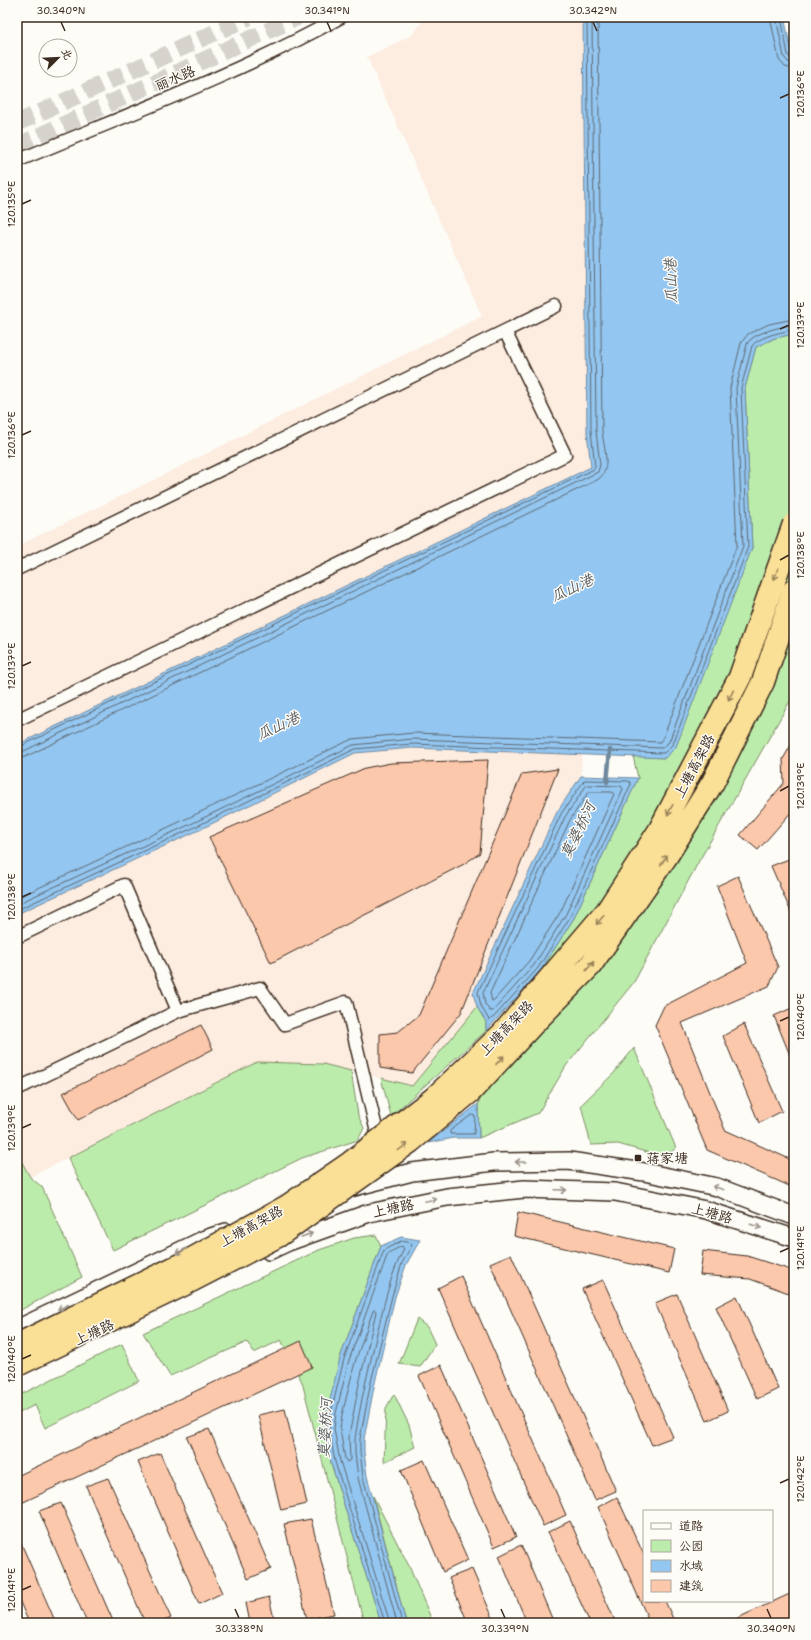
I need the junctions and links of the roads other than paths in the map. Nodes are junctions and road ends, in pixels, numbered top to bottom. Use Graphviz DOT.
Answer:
graph roads {
  1 [pos="341,17"];
  2 [pos="17,161"];
  3 [pos="556,306"];
  4 [pos="505,331"];
  5 [pos="794,524"];
  6 [pos="17,569"];
  7 [pos="794,590"];
  8 [pos="17,720"];
  9 [pos="17,937"];
  10 [pos="178,1010"];
  11 [pos="17,1089"];
  12 [pos="388,1178"];
  13 [pos="794,1216"];
  14 [pos="794,1238"];
  15 [pos="17,1328"];
  16 [pos="17,1345"];
  17 [pos="51,1348"];
  18 [pos="17,1365"];
  19 [pos="17,1370"];
  1 -- 2 [label="street, 丽水路"];
  3 -- 4 [label="street"];
  4 -- 6 [label="street"];
  4 -- 8 [label="street"];
  5 -- 16 [label="highway, 上塘高架路, one-way, bridge"];
  17 -- 7 [label="highway, 上塘高架路, one-way, bridge"];
  9 -- 10 [label="street"];
  10 -- 11 [label="street"];
  10 -- 12 [label="street"];
  13 -- 12 [label="main road, 上塘路, one-way"];
  12 -- 15 [label="main road, 上塘路, one-way"];
  19 -- 14 [label="main road, 上塘路, one-way"];
  17 -- 18 [label="highway, 上塘高架路, bridge"];
  17 -- 19 [label="highway, bridge"];
}
